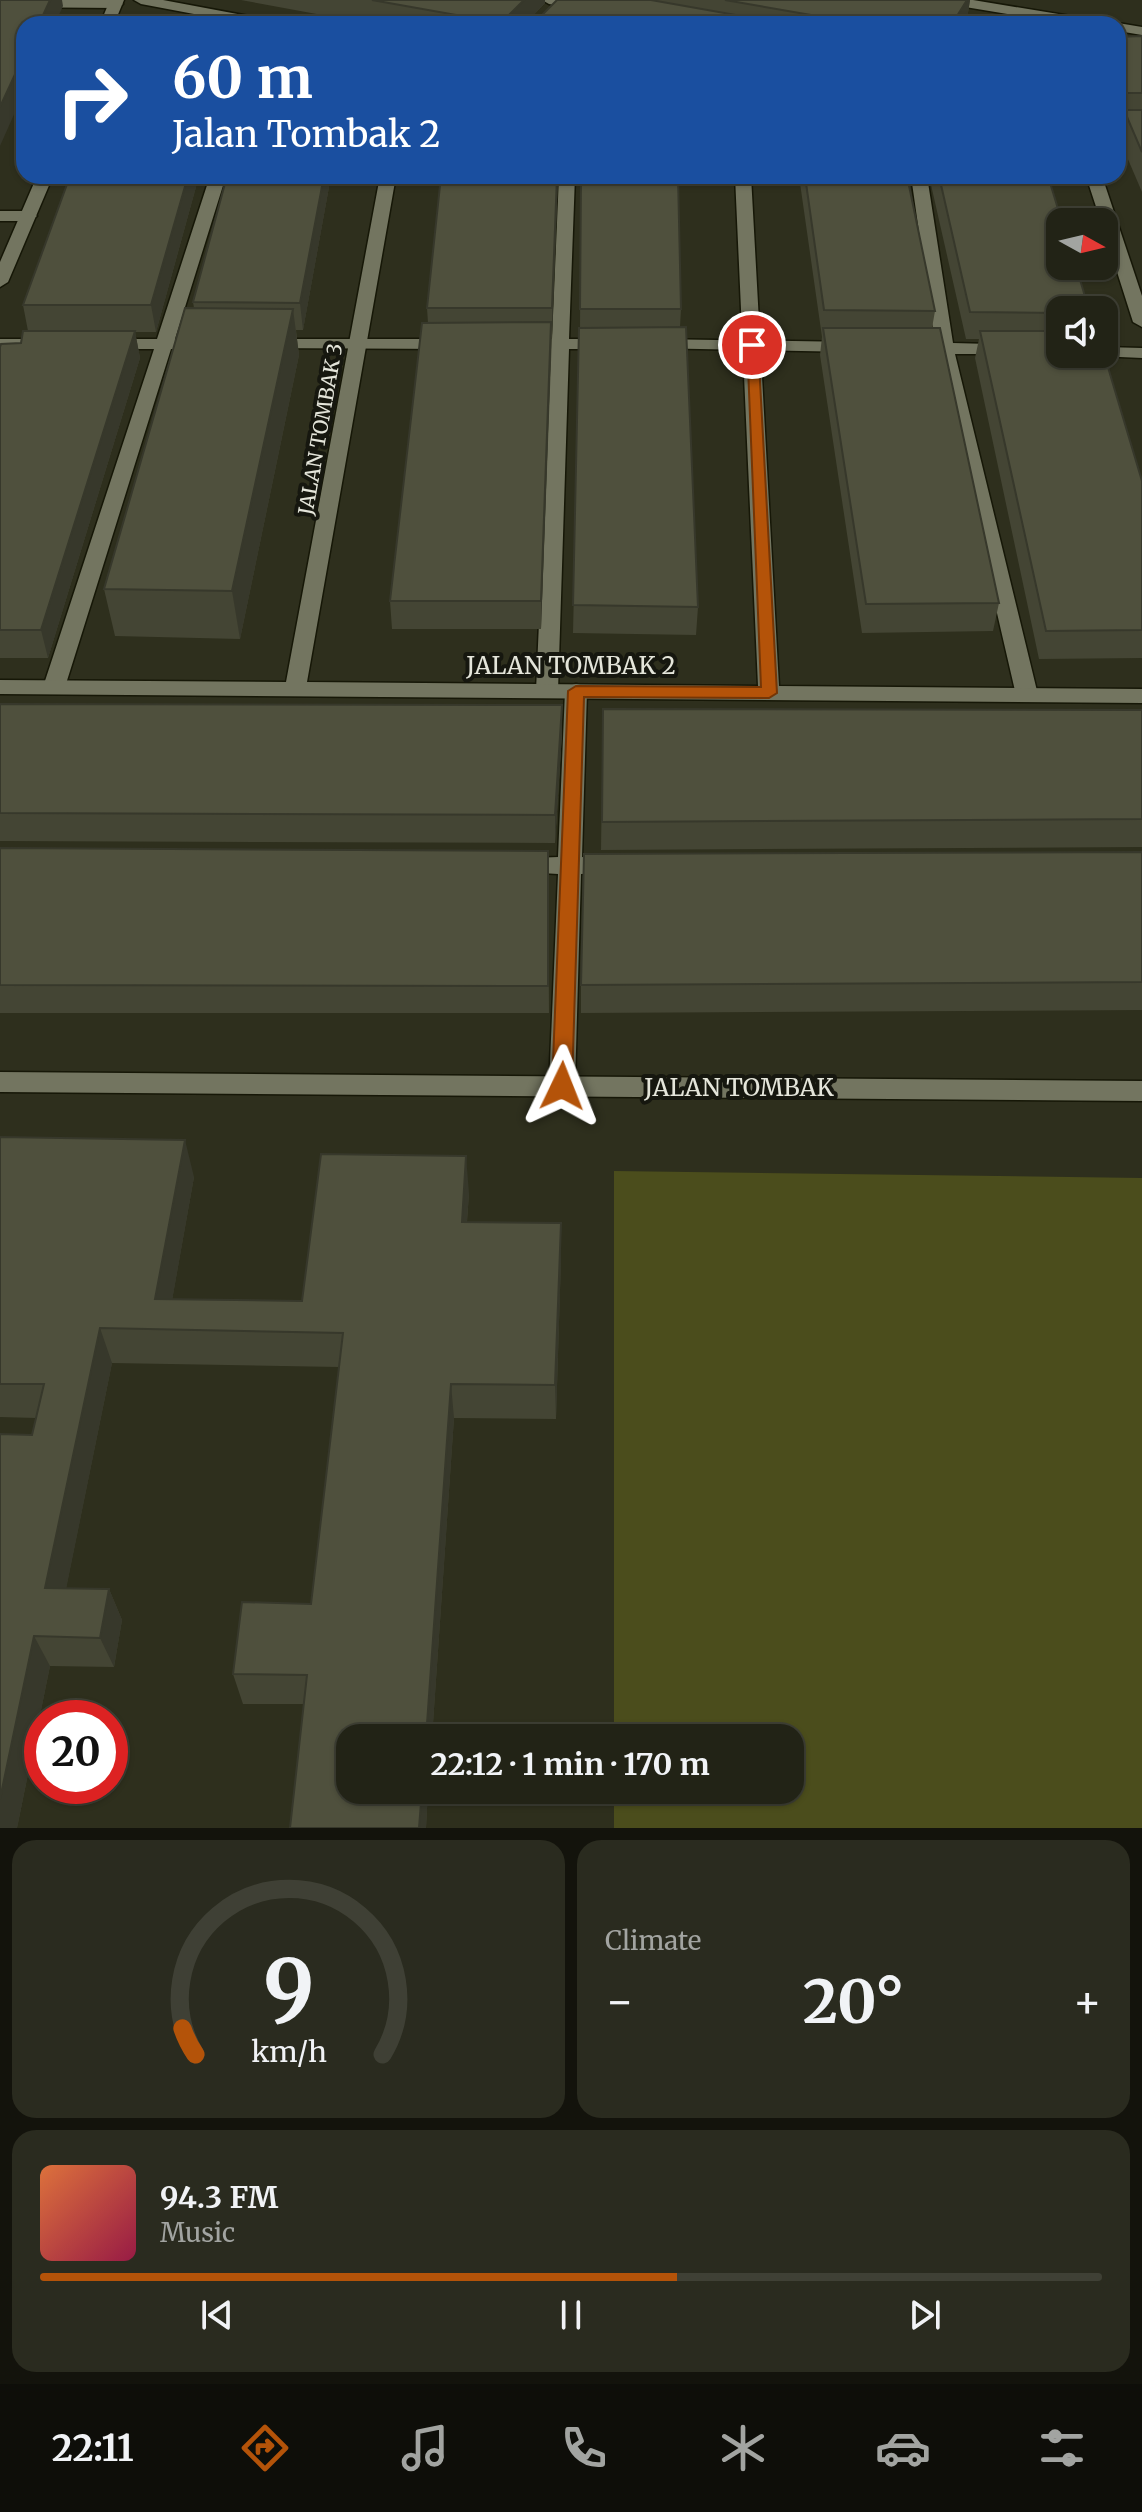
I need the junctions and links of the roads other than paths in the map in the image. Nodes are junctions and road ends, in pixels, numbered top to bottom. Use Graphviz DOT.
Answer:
graph roads {
  1 [pos="141,0"];
  2 [pos="947,0"];
  3 [pos="116,2"];
  4 [pos="0,3"];
  5 [pos="556,4"];
  6 [pos="607,10"];
  7 [pos="227,16"];
  8 [pos="1023,16"];
  9 [pos="42,184"];
  10 [pos="216,184"];
  11 [pos="387,184"];
  12 [pos="567,184"];
  13 [pos="743,184"];
  14 [pos="920,184"];
  15 [pos="1097,184"];
  16 [pos="0,216"];
  17 [pos="29,216"];
  18 [pos="0,282"];
  19 [pos="1142,322"];
  20 [pos="0,344"];
  21 [pos="60,344"];
  22 [pos="90,344"];
  23 [pos="166,344"];
  24 [pos="357,344"];
  25 [pos="466,344"];
  26 [pos="497,344"];
  27 [pos="559,344"];
  28 [pos="752,345"];
  29 [pos="871,347"];
  30 [pos="900,348"];
  31 [pos="945,349"];
  32 [pos="1046,351"];
  33 [pos="1118,352"];
  34 [pos="1142,353"];
  35 [pos="0,687"];
  36 [pos="54,687"];
  37 [pos="295,689"];
  38 [pos="547,691"];
  39 [pos="576,691"];
  40 [pos="769,693"];
  41 [pos="1027,695"];
  42 [pos="1142,696"];
  43 [pos="491,865"];
  44 [pos="570,866"];
  45 [pos="634,866"];
  46 [pos="0,1082"];
  47 [pos="562,1086"];
  48 [pos="1142,1091"];
  1 -- 7 [label="street"];
  2 -- 8 [label="street"];
  3 -- 4 [label="street"];
  5 -- 6 [label="street"];
  9 -- 17 [label="street"];
  10 -- 23 [label="street"];
  11 -- 24 [label="street, JALAN TOMBAK 3"];
  12 -- 27 [label="street"];
  13 -- 28 [label="street"];
  14 -- 31 [label="street"];
  15 -- 19 [label="street"];
  16 -- 17 [label="street"];
  17 -- 18 [label="street"];
  20 -- 21 [label="street"];
  22 -- 23 [label="street"];
  23 -- 24 [label="street"];
  23 -- 36 [label="street"];
  24 -- 25 [label="street"];
  24 -- 37 [label="street, JALAN TOMBAK 3"];
  26 -- 27 [label="street"];
  27 -- 28 [label="street"];
  27 -- 38 [label="street"];
  28 -- 29 [label="street"];
  28 -- 40 [label="street"];
  30 -- 31 [label="street"];
  31 -- 32 [label="street"];
  31 -- 41 [label="street"];
  33 -- 34 [label="street"];
  35 -- 36 [label="street, JALAN TOMBAK 2"];
  36 -- 37 [label="street, JALAN TOMBAK 2"];
  37 -- 38 [label="street, JALAN TOMBAK 2"];
  38 -- 39 [label="street, JALAN TOMBAK 2"];
  39 -- 40 [label="street, JALAN TOMBAK 2"];
  39 -- 44 [label="street"];
  40 -- 41 [label="street, JALAN TOMBAK 2"];
  41 -- 42 [label="street, JALAN TOMBAK 2"];
  43 -- 44 [label="street"];
  44 -- 45 [label="street"];
  44 -- 47 [label="street"];
  46 -- 47 [label="street, JALAN TOMBAK"];
  47 -- 48 [label="street, JALAN TOMBAK"];
}
